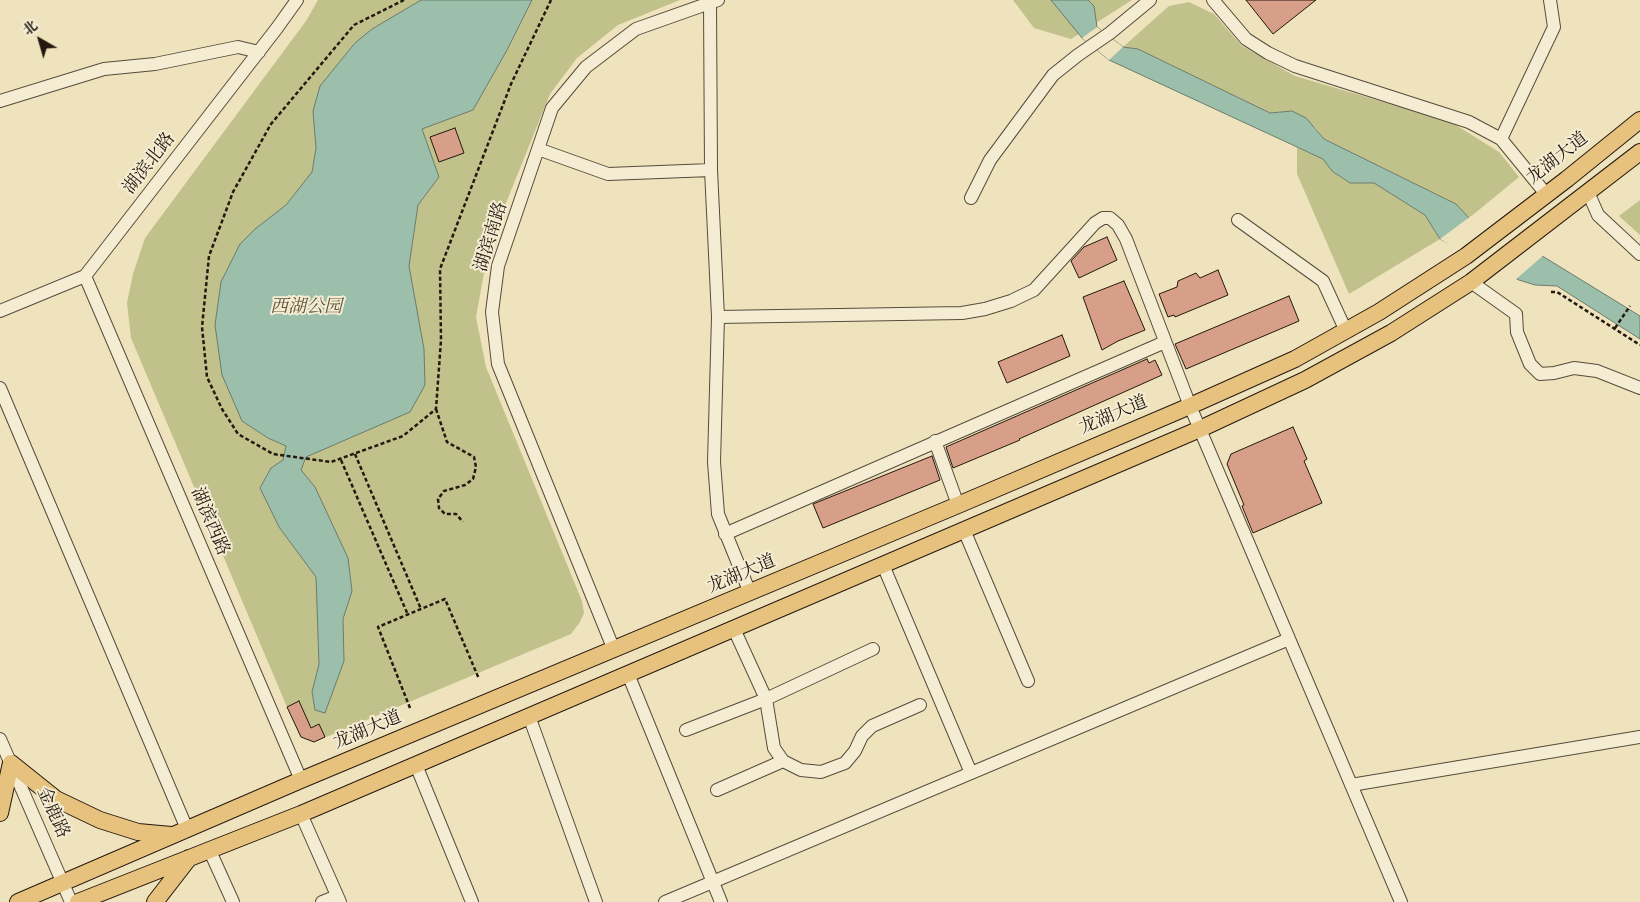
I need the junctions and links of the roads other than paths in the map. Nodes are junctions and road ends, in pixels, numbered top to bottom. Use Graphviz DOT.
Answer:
graph roads {
  1 [pos="297,0"];
  2 [pos="1150,0"];
  3 [pos="1213,0"];
  4 [pos="1550,0"];
  5 [pos="714,2"];
  6 [pos="259,52"];
  7 [pos="0,101"];
  8 [pos="1640,120"];
  9 [pos="1501,139"];
  10 [pos="538,149"];
  11 [pos="1640,152"];
  12 [pos="711,170"];
  13 [pos="1588,192"];
  14 [pos="1546,194"];
  15 [pos="971,198"];
  16 [pos="1238,220"];
  17 [pos="1640,254"];
  18 [pos="85,276"];
  19 [pos="1470,282"];
  20 [pos="0,311"];
  21 [pos="718,317"];
  22 [pos="1346,331"];
  23 [pos="1166,342"];
  24 [pos="0,388"];
  25 [pos="1640,388"];
  26 [pos="1190,406"];
  27 [pos="1200,429"];
  28 [pos="935,442"];
  29 [pos="958,505"];
  30 [pos="964,530"];
  31 [pos="725,534"];
  32 [pos="883,564"];
  33 [pos="750,593"];
  34 [pos="734,629"];
  35 [pos="1289,639"];
  36 [pos="614,650"];
  37 [pos="873,650"];
  38 [pos="628,674"];
  39 [pos="1028,680"];
  40 [pos="766,699"];
  41 [pos="920,705"];
  42 [pos="529,716"];
  43 [pos="686,730"];
  44 [pos="1640,737"];
  45 [pos="0,739"];
  46 [pos="782,761"];
  47 [pos="11,763"];
  48 [pos="416,765"];
  49 [pos="971,773"];
  50 [pos="301,780"];
  51 [pos="1351,786"];
  52 [pos="716,790"];
  53 [pos="0,813"];
  54 [pos="301,814"];
  55 [pos="180,832"];
  56 [pos="209,849"];
  57 [pos="190,857"];
  58 [pos="712,882"];
  59 [pos="63,883"];
  60 [pos="339,899"];
  61 [pos="18,902"];
  62 [pos="71,902"];
  63 [pos="78,902"];
  64 [pos="156,902"];
  65 [pos="233,902"];
  66 [pos="322,902"];
  67 [pos="472,902"];
  68 [pos="596,902"];
  69 [pos="665,902"];
  70 [pos="721,902"];
  71 [pos="1400,902"];
  1 -- 6 [label="street, 湖滨北路"];
  2 -- 15 [label="street"];
  3 -- 9 [label="street"];
  4 -- 9 [label="street"];
  5 -- 10 [label="street, 湖滨南路"];
  5 -- 12 [label="street"];
  6 -- 7 [label="street"];
  6 -- 18 [label="street, 湖滨北路"];
  8 -- 14 [label="main road, 龙湖大道"];
  9 -- 14 [label="street"];
  10 -- 12 [label="street"];
  10 -- 36 [label="street, 湖滨南路"];
  11 -- 13 [label="main road"];
  12 -- 21 [label="street"];
  13 -- 17 [label="street"];
  13 -- 19 [label="main road"];
  14 -- 22 [label="main road, 龙湖大道"];
  16 -- 22 [label="street"];
  18 -- 20 [label="street, 湖滨北路"];
  18 -- 50 [label="street, 湖滨西路"];
  19 -- 25 [label="street"];
  19 -- 27 [label="main road"];
  21 -- 23 [label="street"];
  21 -- 31 [label="street"];
  22 -- 26 [label="main road, 龙湖大道"];
  23 -- 26 [label="street"];
  23 -- 28 [label="street"];
  24 -- 55 [label="street"];
  26 -- 27 [label="street"];
  26 -- 29 [label="main road, 龙湖大道"];
  27 -- 30 [label="main road"];
  27 -- 35 [label="street"];
  28 -- 29 [label="street"];
  28 -- 31 [label="street"];
  29 -- 33 [label="main road, 龙湖大道"];
  30 -- 32 [label="main road"];
  30 -- 39 [label="street"];
  31 -- 33 [label="street"];
  32 -- 34 [label="main road"];
  32 -- 49 [label="street"];
  33 -- 36 [label="main road, 龙湖大道"];
  34 -- 38 [label="main road"];
  34 -- 40 [label="street"];
  35 -- 49 [label="street"];
  35 -- 51 [label="street"];
  36 -- 50 [label="main road, 龙湖大道"];
  37 -- 40 [label="street"];
  38 -- 42 [label="main road"];
  38 -- 58 [label="street"];
  40 -- 43 [label="street"];
  40 -- 46 [label="street"];
  41 -- 46 [label="street"];
  42 -- 48 [label="main road"];
  42 -- 68 [label="street"];
  44 -- 51 [label="street"];
  45 -- 47 [label="street, 金鹿路"];
  46 -- 52 [label="street"];
  47 -- 53 [label="main road"];
  47 -- 55 [label="main road"];
  47 -- 59 [label="street, 金鹿路"];
  48 -- 54 [label="main road"];
  48 -- 67 [label="street"];
  49 -- 58 [label="street"];
  50 -- 55 [label="main road, 龙湖大道"];
  51 -- 71 [label="street"];
  54 -- 56 [label="main road"];
  54 -- 60 [label="street"];
  55 -- 59 [label="main road, 龙湖大道"];
  56 -- 57 [label="main road"];
  56 -- 65 [label="street"];
  57 -- 63 [label="main road"];
  57 -- 64 [label="main road"];
  58 -- 69 [label="street"];
  58 -- 70 [label="street"];
  59 -- 61 [label="main road, 龙湖大道"];
  59 -- 62 [label="street, 金鹿路"];
  60 -- 66 [label="street"];
}
